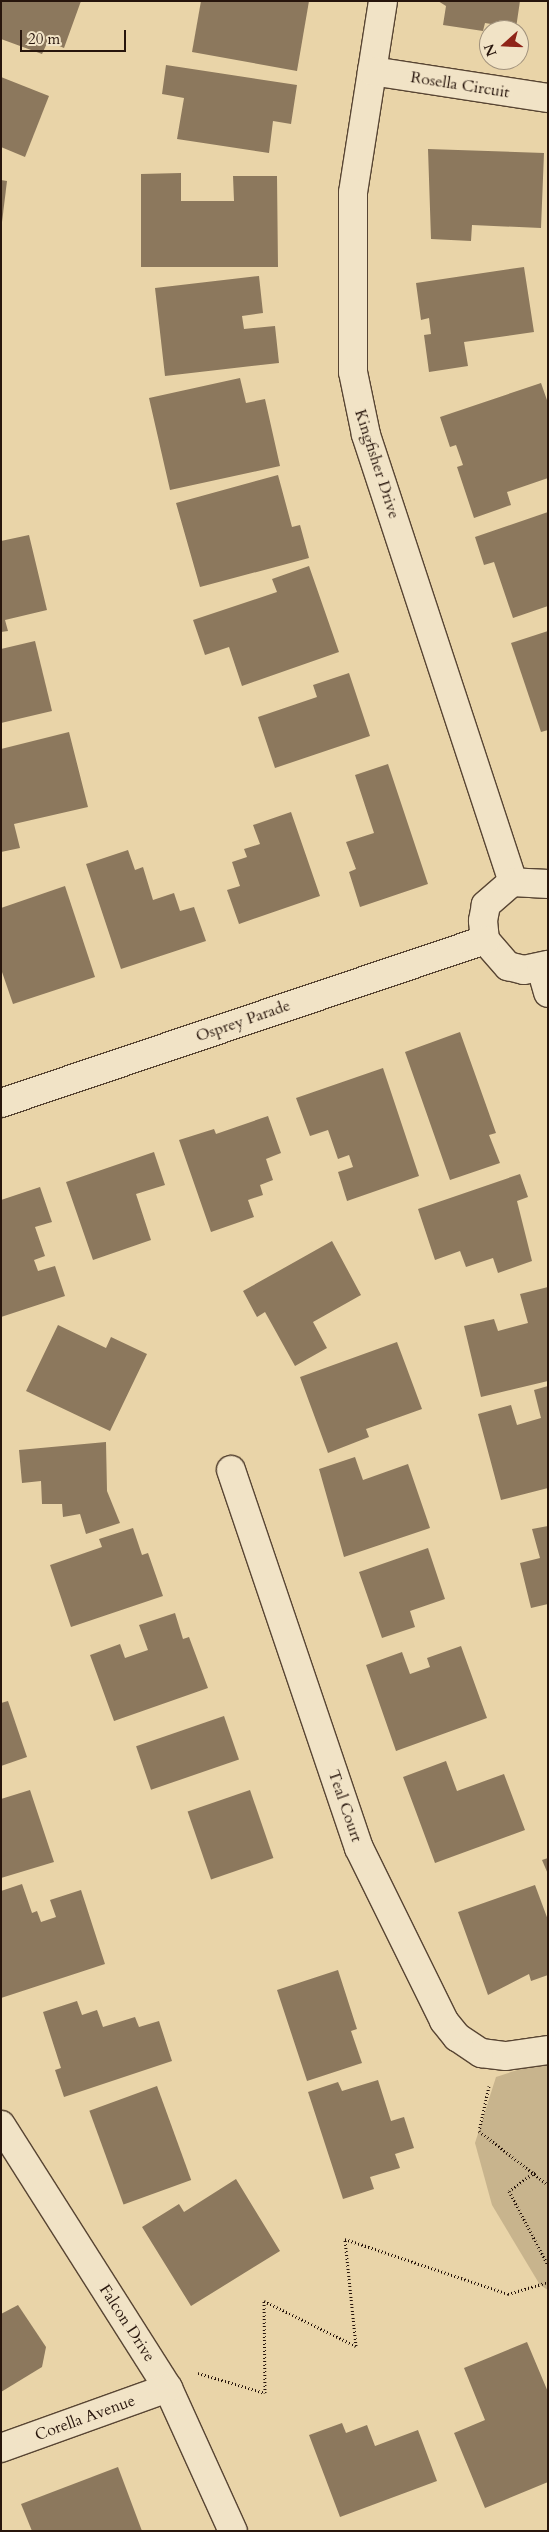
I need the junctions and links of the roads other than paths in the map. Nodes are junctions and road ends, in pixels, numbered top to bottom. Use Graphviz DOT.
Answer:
graph roads {
  1 [pos="383,1"];
  2 [pos="372,71"];
  3 [pos="548,98"];
  4 [pos="513,881"];
  5 [pos="548,884"];
  6 [pos="485,940"];
  7 [pos="546,975"];
  8 [pos="1,1103"];
  9 [pos="231,1470"];
  10 [pos="548,2050"];
  11 [pos="1,2126"];
  12 [pos="168,2388"];
  13 [pos="1,2448"];
  14 [pos="233,2531"];
  1 -- 2 [label="street, Kingfisher Drive"];
  2 -- 3 [label="street, Rosella Circuit"];
  2 -- 4 [label="street, Kingfisher Drive"];
  4 -- 5 [label="street"];
  4 -- 6 [label="street"];
  6 -- 7 [label="street"];
  6 -- 8 [label="street, Osprey Parade"];
  9 -- 10 [label="street, Teal Court"];
  11 -- 12 [label="street, Falcon Drive"];
  12 -- 13 [label="street, Corella Avenue"];
  12 -- 14 [label="street, Falcon Drive"];
}
